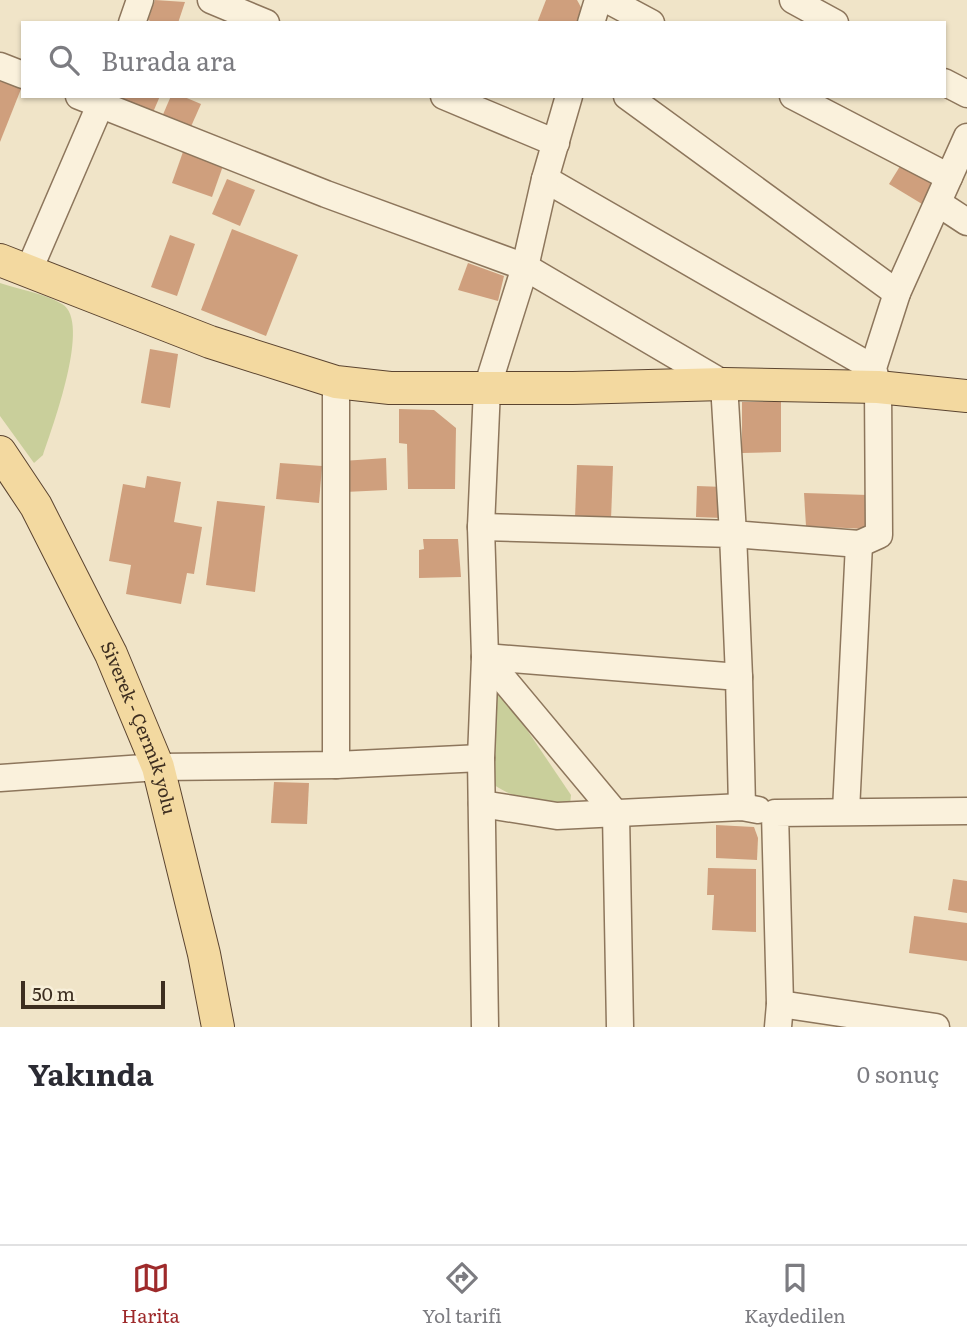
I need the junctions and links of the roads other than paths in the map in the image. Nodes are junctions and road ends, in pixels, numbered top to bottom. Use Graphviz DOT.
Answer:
graph roads {
  1 [pos="141,0"];
  2 [pos="211,0"];
  3 [pos="598,0"];
  4 [pos="608,0"];
  5 [pos="793,0"];
  6 [pos="133,21"];
  7 [pos="261,21"];
  8 [pos="592,21"];
  9 [pos="647,21"];
  10 [pos="831,21"];
  11 [pos="0,66"];
  12 [pos="21,74"];
  13 [pos="946,83"];
  14 [pos="967,94"];
  15 [pos="449,98"];
  16 [pos="568,98"];
  17 [pos="630,98"];
  18 [pos="797,98"];
  19 [pos="94,99"];
  20 [pos="967,137"];
  21 [pos="556,143"];
  22 [pos="949,177"];
  23 [pos="545,178"];
  24 [pos="938,203"];
  25 [pos="967,222"];
  26 [pos="0,260"];
  27 [pos="525,267"];
  28 [pos="29,270"];
  29 [pos="897,293"];
  30 [pos="876,378"];
  31 [pos="336,382"];
  32 [pos="724,384"];
  33 [pos="487,388"];
  34 [pos="967,397"];
  35 [pos="0,452"];
  36 [pos="481,527"];
  37 [pos="733,534"];
  38 [pos="859,544"];
  39 [pos="485,657"];
  40 [pos="739,677"];
  41 [pos="481,758"];
  42 [pos="335,765"];
  43 [pos="158,767"];
  44 [pos="0,778"];
  45 [pos="482,804"];
  46 [pos="742,807"];
  47 [pos="846,811"];
  48 [pos="967,811"];
  49 [pos="775,813"];
  50 [pos="616,814"];
  51 [pos="779,1016"];
  52 [pos="218,1027"];
  53 [pos="485,1027"];
  54 [pos="620,1027"];
  55 [pos="936,1027"];
  1 -- 6 [label="street"];
  2 -- 7 [label="street"];
  3 -- 8 [label="street"];
  4 -- 9 [label="street"];
  5 -- 10 [label="street"];
  11 -- 12 [label="street"];
  13 -- 14 [label="street"];
  15 -- 21 [label="street"];
  16 -- 21 [label="street"];
  17 -- 29 [label="street"];
  18 -- 22 [label="street"];
  19 -- 27 [label="street"];
  19 -- 28 [label="street"];
  20 -- 22 [label="street"];
  21 -- 23 [label="street"];
  22 -- 24 [label="street"];
  23 -- 27 [label="street"];
  23 -- 30 [label="street"];
  24 -- 25 [label="street"];
  24 -- 29 [label="street"];
  26 -- 28 [label="main road"];
  27 -- 32 [label="street"];
  27 -- 33 [label="street"];
  28 -- 31 [label="main road"];
  29 -- 30 [label="street"];
  30 -- 32 [label="main road"];
  30 -- 34 [label="main road"];
  30 -- 38 [label="street"];
  31 -- 33 [label="main road"];
  31 -- 42 [label="street"];
  32 -- 33 [label="main road"];
  32 -- 37 [label="street"];
  33 -- 36 [label="street"];
  35 -- 43 [label="main road, Siverek - Çermik yolu"];
  36 -- 37 [label="street"];
  36 -- 39 [label="street"];
  37 -- 38 [label="street"];
  37 -- 40 [label="street"];
  38 -- 47 [label="street"];
  39 -- 40 [label="street"];
  39 -- 41 [label="street"];
  39 -- 50 [label="street"];
  40 -- 46 [label="street"];
  41 -- 42 [label="street"];
  41 -- 45 [label="street"];
  42 -- 43 [label="street"];
  43 -- 44 [label="street"];
  43 -- 52 [label="main road, Siverek - Çermik yolu"];
  45 -- 50 [label="street"];
  45 -- 53 [label="street"];
  46 -- 49 [label="street"];
  46 -- 50 [label="street"];
  47 -- 48 [label="street"];
  47 -- 49 [label="street"];
  49 -- 51 [label="street"];
  50 -- 54 [label="street"];
  51 -- 55 [label="street"];
}
